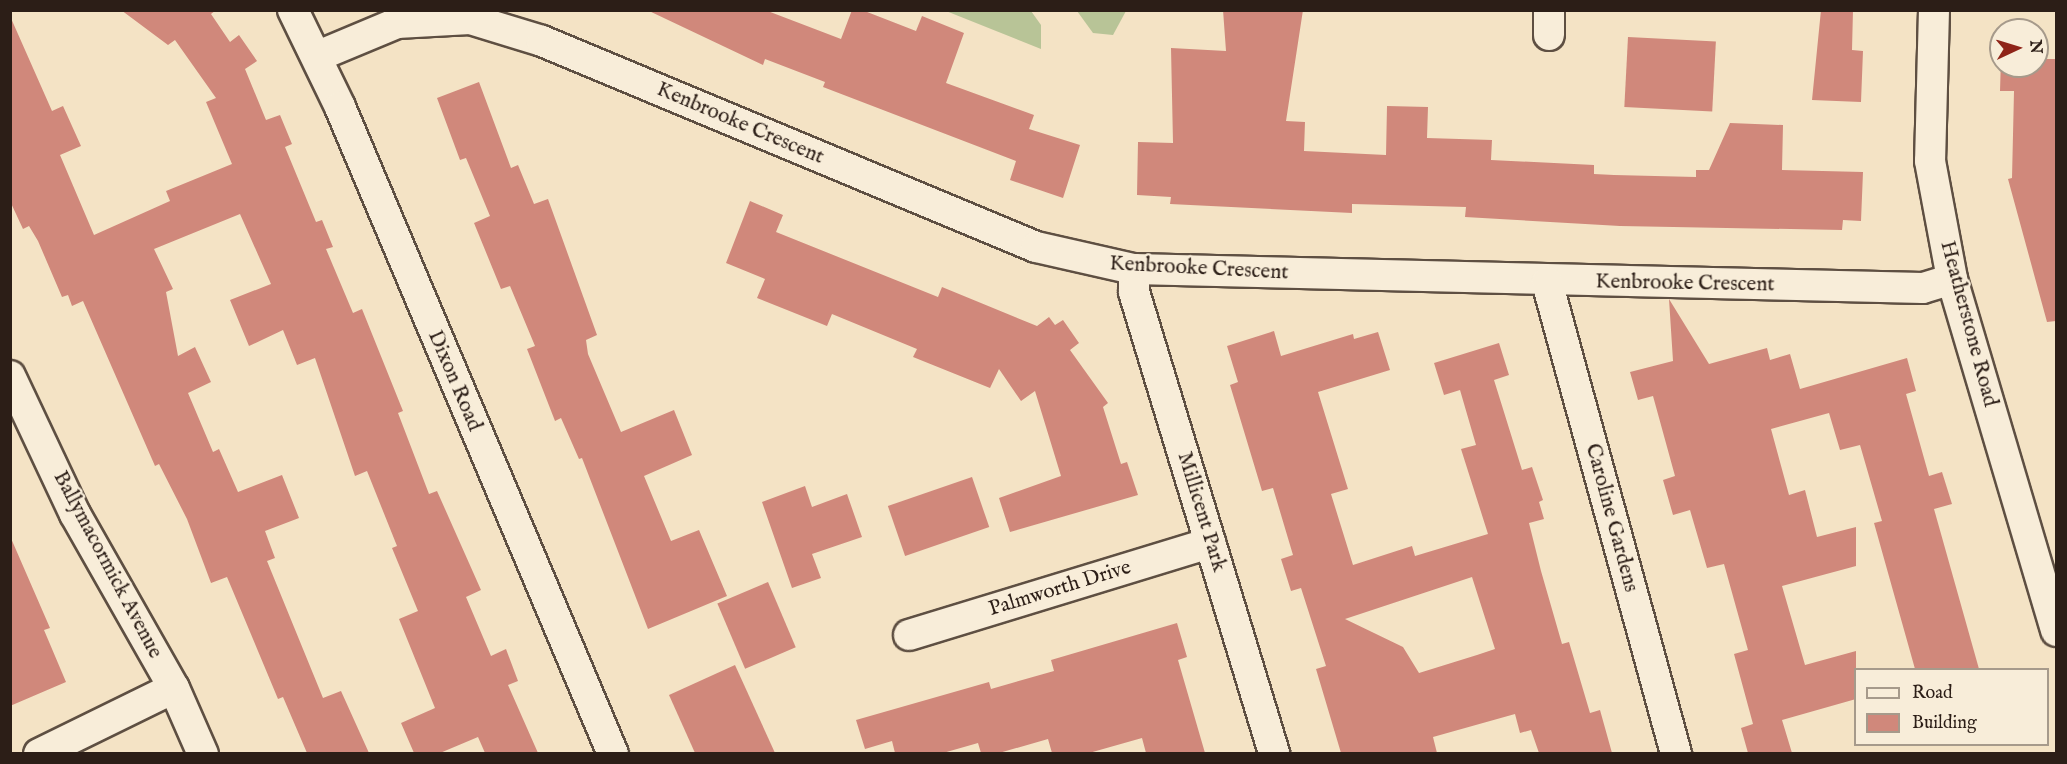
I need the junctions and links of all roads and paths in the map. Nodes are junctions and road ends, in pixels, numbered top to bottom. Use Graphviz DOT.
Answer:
graph roads {
  1 [pos="293,10"];
  2 [pos="1934,10"];
  3 [pos="318,56"];
  4 [pos="1134,269"];
  5 [pos="1952,279"];
  6 [pos="1547,282"];
  7 [pos="14,389"];
  8 [pos="1210,543"];
  9 [pos="2056,631"];
  10 [pos="909,635"];
  11 [pos="174,688"];
  12 [pos="39,753"];
  13 [pos="203,753"];
  14 [pos="614,753"];
  15 [pos="1274,753"];
  16 [pos="1676,753"];
  1 -- 3 [label="street, Dixon Road"];
  2 -- 5 [label="street, Heatherstone Road"];
  3 -- 4 [label="street, Kenbrooke Crescent"];
  3 -- 14 [label="street, Dixon Road"];
  4 -- 6 [label="street, Kenbrooke Crescent"];
  4 -- 8 [label="street, Millicent Park"];
  5 -- 6 [label="street, Kenbrooke Crescent"];
  5 -- 9 [label="street, Heatherstone Road"];
  6 -- 16 [label="street, Caroline Gardens"];
  7 -- 11 [label="street, Ballymacormick Avenue"];
  8 -- 10 [label="street, Palmworth Drive"];
  8 -- 15 [label="street, Millicent Park"];
  11 -- 12 [label="street"];
  11 -- 13 [label="street, Ballymacormick Avenue"];
}
